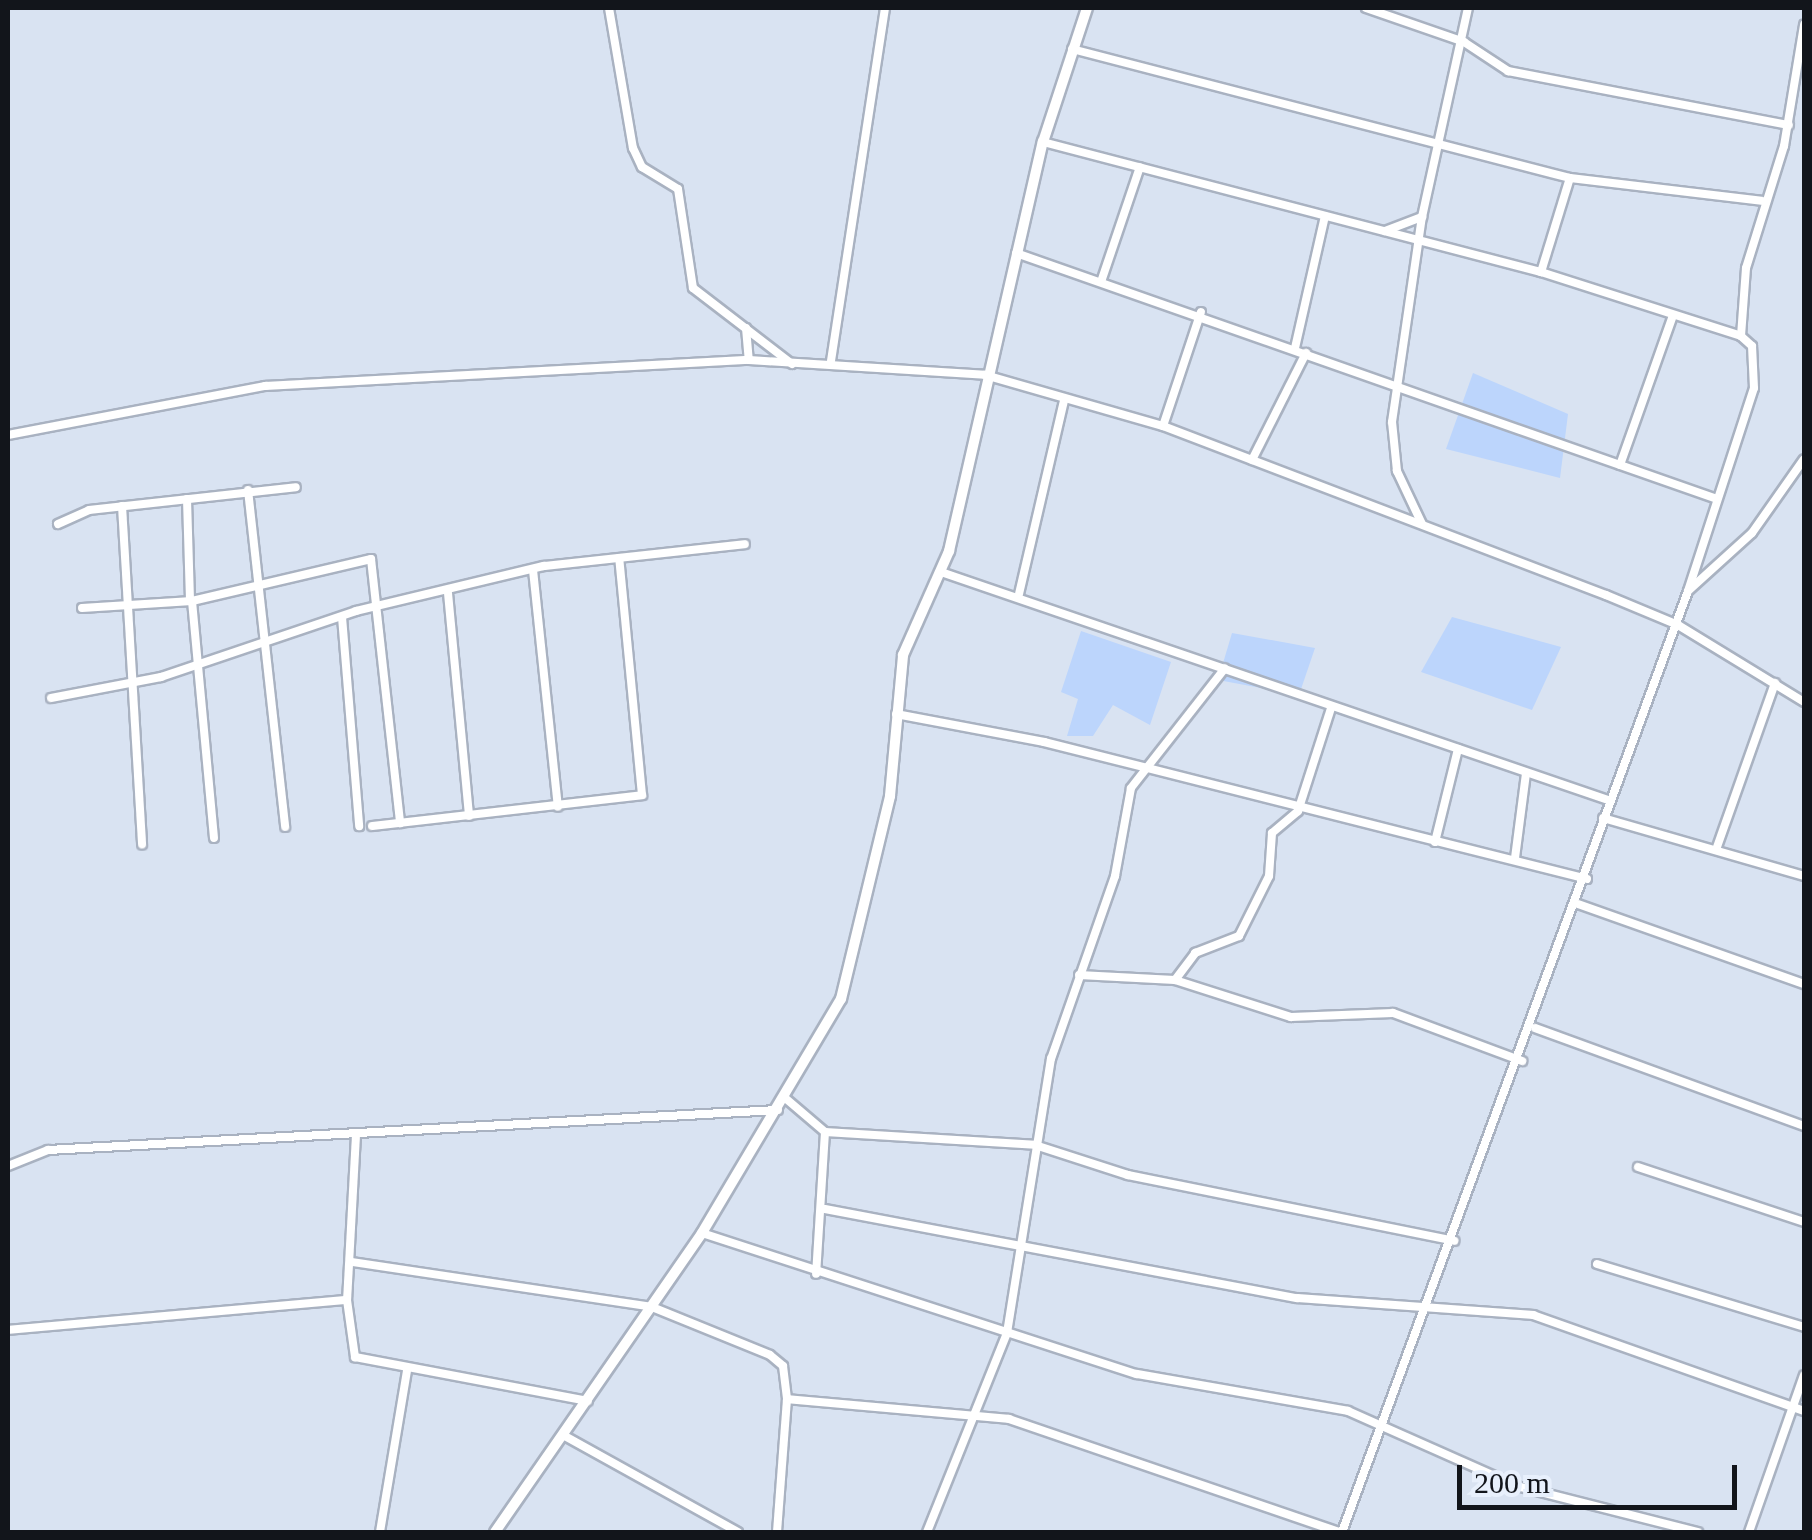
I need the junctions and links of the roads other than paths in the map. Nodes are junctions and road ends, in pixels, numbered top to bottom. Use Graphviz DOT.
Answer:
graph roads {
  1 [pos="609,8"];
  2 [pos="885,8"];
  3 [pos="1087,8"];
  4 [pos="1366,8"];
  5 [pos="1468,8"];
  6 [pos="1804,25"];
  7 [pos="1464,42"];
  8 [pos="1072,50"];
  9 [pos="1788,125"];
  10 [pos="1439,140"];
  11 [pos="1043,142"];
  12 [pos="1140,166"];
  13 [pos="1570,178"];
  14 [pos="1762,201"];
  15 [pos="1325,216"];
  16 [pos="1422,217"];
  17 [pos="1385,230"];
  18 [pos="1418,242"];
  19 [pos="1016,252"];
  20 [pos="1542,272"];
  21 [pos="1102,279"];
  22 [pos="1201,312"];
  23 [pos="1673,315"];
  24 [pos="746,328"];
  25 [pos="1741,336"];
  26 [pos="1295,348"];
  27 [pos="1306,353"];
  28 [pos="749,360"];
  29 [pos="831,361"];
  30 [pos="792,364"];
  31 [pos="985,375"];
  32 [pos="1400,388"];
  33 [pos="1064,401"];
  34 [pos="1163,426"];
  35 [pos="8,435"];
  36 [pos="1804,459"];
  37 [pos="1252,460"];
  38 [pos="1620,464"];
  39 [pos="296,487"];
  40 [pos="248,490"];
  41 [pos="1714,498"];
  42 [pos="187,499"];
  43 [pos="122,506"];
  44 [pos="58,524"];
  45 [pos="1422,524"];
  46 [pos="746,544"];
  47 [pos="619,558"];
  48 [pos="532,570"];
  49 [pos="941,572"];
  50 [pos="254,582"];
  51 [pos="1688,591"];
  52 [pos="448,592"];
  53 [pos="1019,594"];
  54 [pos="191,601"];
  55 [pos="122,604"];
  56 [pos="378,607"];
  57 [pos="82,608"];
  58 [pos="342,617"];
  59 [pos="1678,624"];
  60 [pos="268,644"];
  61 [pos="202,666"];
  62 [pos="1226,668"];
  63 [pos="1775,683"];
  64 [pos="126,684"];
  65 [pos="52,698"];
  66 [pos="1804,702"];
  67 [pos="1332,708"];
  68 [pos="896,714"];
  69 [pos="1458,749"];
  70 [pos="1143,772"];
  71 [pos="1526,773"];
  72 [pos="1608,800"];
  73 [pos="558,807"];
  74 [pos="1298,811"];
  75 [pos="469,816"];
  76 [pos="1603,818"];
  77 [pos="400,823"];
  78 [pos="359,826"];
  79 [pos="372,826"];
  80 [pos="286,827"];
  81 [pos="214,838"];
  82 [pos="1435,842"];
  83 [pos="142,844"];
  84 [pos="1717,847"];
  85 [pos="1515,858"];
  86 [pos="1804,876"];
  87 [pos="1587,879"];
  88 [pos="1578,904"];
  89 [pos="1079,976"];
  90 [pos="1175,980"];
  91 [pos="1804,984"];
  92 [pos="1535,1028"];
  93 [pos="1522,1062"];
  94 [pos="784,1097"];
  95 [pos="778,1110"];
  96 [pos="1804,1126"];
  97 [pos="825,1132"];
  98 [pos="356,1135"];
  99 [pos="1035,1145"];
  100 [pos="8,1166"];
  101 [pos="1638,1167"];
  102 [pos="825,1209"];
  103 [pos="1804,1222"];
  104 [pos="702,1233"];
  105 [pos="1454,1241"];
  106 [pos="1021,1248"];
  107 [pos="352,1262"];
  108 [pos="1596,1264"];
  109 [pos="816,1274"];
  110 [pos="347,1300"];
  111 [pos="652,1307"];
  112 [pos="1430,1312"];
  113 [pos="1804,1327"];
  114 [pos="8,1330"];
  115 [pos="1007,1333"];
  116 [pos="407,1370"];
  117 [pos="1804,1375"];
  118 [pos="787,1399"];
  119 [pos="588,1401"];
  120 [pos="1800,1409"];
  121 [pos="974,1421"];
  122 [pos="1380,1421"];
  123 [pos="564,1435"];
  124 [pos="380,1532"];
  125 [pos="495,1532"];
  126 [pos="738,1532"];
  127 [pos="777,1532"];
  128 [pos="927,1532"];
  129 [pos="1341,1532"];
  130 [pos="1698,1532"];
  131 [pos="1749,1532"];
  1 -- 24 [label="street"];
  2 -- 29 [label="street"];
  3 -- 8 [label="street"];
  4 -- 7 [label="street"];
  5 -- 7 [label="street"];
  6 -- 9 [label="street"];
  7 -- 9 [label="street"];
  7 -- 10 [label="street"];
  8 -- 10 [label="street"];
  8 -- 11 [label="street"];
  9 -- 14 [label="street"];
  10 -- 13 [label="street"];
  10 -- 16 [label="street"];
  11 -- 12 [label="street"];
  11 -- 19 [label="street"];
  12 -- 15 [label="street"];
  12 -- 21 [label="street"];
  13 -- 14 [label="street"];
  13 -- 20 [label="street"];
  14 -- 25 [label="street"];
  15 -- 17 [label="street"];
  15 -- 26 [label="street"];
  16 -- 17 [label="street"];
  16 -- 18 [label="street"];
  17 -- 18 [label="street"];
  18 -- 20 [label="street"];
  18 -- 32 [label="street"];
  19 -- 21 [label="street"];
  19 -- 31 [label="street"];
  20 -- 23 [label="street"];
  21 -- 22 [label="street"];
  22 -- 26 [label="street"];
  22 -- 34 [label="street"];
  23 -- 25 [label="street"];
  23 -- 38 [label="street"];
  24 -- 28 [label="street"];
  24 -- 30 [label="street"];
  25 -- 41 [label="street"];
  26 -- 27 [label="street"];
  27 -- 32 [label="street"];
  27 -- 37 [label="street"];
  28 -- 30 [label="street"];
  28 -- 35 [label="street"];
  29 -- 30 [label="street"];
  29 -- 31 [label="street"];
  31 -- 33 [label="street"];
  31 -- 49 [label="street"];
  32 -- 38 [label="street"];
  32 -- 45 [label="street"];
  33 -- 34 [label="street"];
  33 -- 53 [label="street"];
  34 -- 37 [label="street"];
  36 -- 51 [label="street"];
  37 -- 45 [label="street"];
  38 -- 41 [label="street"];
  39 -- 40 [label="street"];
  40 -- 42 [label="street"];
  40 -- 50 [label="street"];
  41 -- 51 [label="street"];
  42 -- 43 [label="street"];
  42 -- 54 [label="street"];
  43 -- 44 [label="street"];
  43 -- 55 [label="street"];
  45 -- 59 [label="street"];
  46 -- 47 [label="street"];
  47 -- 48 [label="street"];
  47 -- 73 [label="street"];
  48 -- 52 [label="street"];
  48 -- 73 [label="street"];
  49 -- 53 [label="street"];
  49 -- 68 [label="street"];
  50 -- 54 [label="street"];
  50 -- 56 [label="street"];
  50 -- 60 [label="street"];
  51 -- 59 [label="street"];
  52 -- 56 [label="street"];
  52 -- 75 [label="street"];
  53 -- 62 [label="street"];
  54 -- 55 [label="street"];
  54 -- 61 [label="street"];
  55 -- 57 [label="street"];
  55 -- 64 [label="street"];
  56 -- 58 [label="street"];
  56 -- 77 [label="street"];
  58 -- 60 [label="street"];
  58 -- 78 [label="street"];
  59 -- 63 [label="street"];
  59 -- 72 [label="street"];
  60 -- 61 [label="street"];
  60 -- 80 [label="street"];
  61 -- 64 [label="street"];
  61 -- 81 [label="street"];
  62 -- 67 [label="street"];
  62 -- 70 [label="street"];
  63 -- 66 [label="street"];
  63 -- 84 [label="street"];
  64 -- 65 [label="street"];
  64 -- 83 [label="street"];
  67 -- 69 [label="street"];
  67 -- 74 [label="street"];
  68 -- 70 [label="street"];
  68 -- 94 [label="street"];
  69 -- 71 [label="street"];
  69 -- 82 [label="street"];
  70 -- 74 [label="street"];
  70 -- 89 [label="street"];
  71 -- 72 [label="street"];
  71 -- 85 [label="street"];
  72 -- 76 [label="street"];
  73 -- 75 [label="street"];
  74 -- 82 [label="street"];
  74 -- 90 [label="street"];
  75 -- 77 [label="street"];
  76 -- 84 [label="street"];
  76 -- 87 [label="street"];
  77 -- 79 [label="street"];
  82 -- 85 [label="street"];
  84 -- 86 [label="street"];
  85 -- 87 [label="street"];
  87 -- 88 [label="street"];
  88 -- 91 [label="street"];
  88 -- 92 [label="street"];
  89 -- 90 [label="street"];
  89 -- 99 [label="street"];
  90 -- 93 [label="street"];
  92 -- 93 [label="street"];
  92 -- 96 [label="street"];
  93 -- 105 [label="street"];
  94 -- 95 [label="street"];
  94 -- 97 [label="street"];
  95 -- 98 [label="street"];
  95 -- 104 [label="street"];
  97 -- 99 [label="street"];
  97 -- 102 [label="street"];
  98 -- 100 [label="street"];
  98 -- 107 [label="street"];
  99 -- 105 [label="street"];
  99 -- 106 [label="street"];
  101 -- 103 [label="street"];
  102 -- 106 [label="street"];
  102 -- 109 [label="street"];
  104 -- 109 [label="street"];
  104 -- 111 [label="street"];
  105 -- 112 [label="street"];
  106 -- 112 [label="street"];
  106 -- 115 [label="street"];
  107 -- 110 [label="street"];
  107 -- 111 [label="street"];
  108 -- 113 [label="street"];
  109 -- 115 [label="street"];
  110 -- 114 [label="street"];
  110 -- 116 [label="street"];
  111 -- 118 [label="street"];
  111 -- 119 [label="street"];
  112 -- 120 [label="street"];
  112 -- 122 [label="street"];
  115 -- 121 [label="street"];
  115 -- 122 [label="street"];
  116 -- 119 [label="street"];
  116 -- 124 [label="street"];
  117 -- 120 [label="street"];
  118 -- 121 [label="street"];
  118 -- 127 [label="street"];
  119 -- 123 [label="street"];
  120 -- 131 [label="street"];
  121 -- 128 [label="street"];
  121 -- 129 [label="street"];
  122 -- 129 [label="street"];
  122 -- 130 [label="street"];
  123 -- 125 [label="street"];
  123 -- 126 [label="street"];
}
